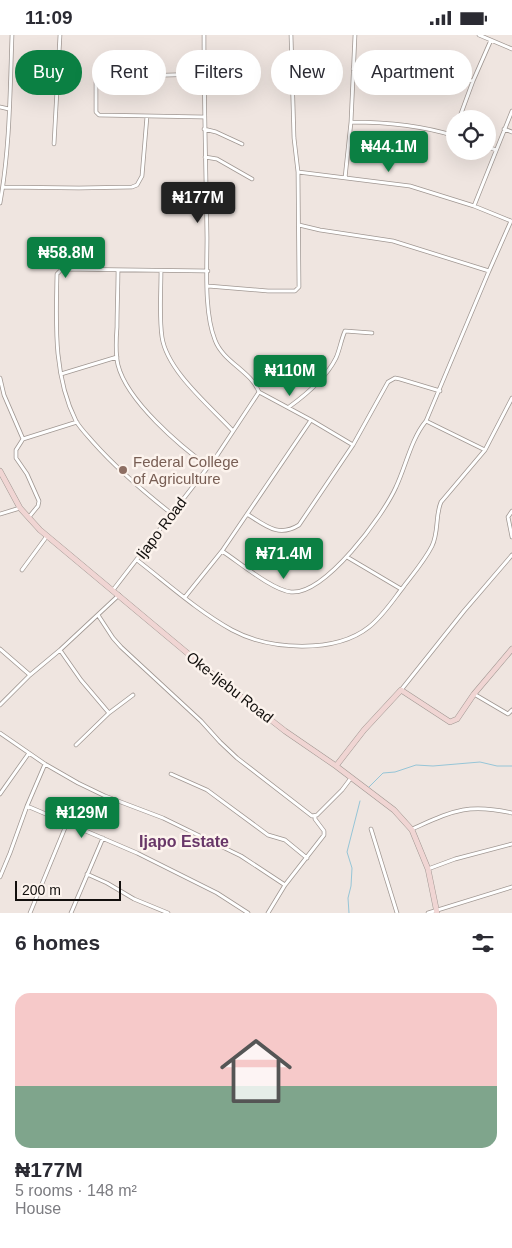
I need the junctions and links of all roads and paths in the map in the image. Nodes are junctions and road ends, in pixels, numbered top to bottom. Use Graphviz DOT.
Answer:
graph roads {
  1 [pos="12,35"];
  2 [pos="60,35"];
  3 [pos="204,35"];
  4 [pos="292,35"];
  5 [pos="355,35"];
  6 [pos="479,35"];
  7 [pos="491,40"];
  8 [pos="512,49"];
  9 [pos="204,50"];
  10 [pos="354,50"];
  11 [pos="353,69"];
  12 [pos="176,75"];
  13 [pos="473,81"];
  14 [pos="204,95"];
  15 [pos="0,107"];
  16 [pos="9,109"];
  17 [pos="462,110"];
  18 [pos="512,111"];
  19 [pos="147,116"];
  20 [pos="204,117"];
  21 [pos="351,122"];
  22 [pos="204,129"];
  23 [pos="504,129"];
  24 [pos="512,132"];
  25 [pos="446,133"];
  26 [pos="54,143"];
  27 [pos="242,144"];
  28 [pos="496,150"];
  29 [pos="205,157"];
  30 [pos="492,160"];
  31 [pos="298,172"];
  32 [pos="346,178"];
  33 [pos="252,179"];
  34 [pos="3,187"];
  35 [pos="0,203"];
  36 [pos="474,206"];
  37 [pos="511,221"];
  38 [pos="299,225"];
  39 [pos="118,270"];
  40 [pos="161,271"];
  41 [pos="208,271"];
  42 [pos="489,271"];
  43 [pos="208,286"];
  44 [pos="372,333"];
  45 [pos="117,357"];
  46 [pos="61,374"];
  47 [pos="0,379"];
  48 [pos="440,391"];
  49 [pos="259,392"];
  50 [pos="512,398"];
  51 [pos="289,407"];
  52 [pos="311,420"];
  53 [pos="426,421"];
  54 [pos="77,422"];
  55 [pos="233,431"];
  56 [pos="22,439"];
  57 [pos="353,445"];
  58 [pos="484,450"];
  59 [pos="208,467"];
  60 [pos="0,471"];
  61 [pos="20,507"];
  62 [pos="512,511"];
  63 [pos="0,514"];
  64 [pos="172,514"];
  65 [pos="247,514"];
  66 [pos="28,518"];
  67 [pos="47,536"];
  68 [pos="512,537"];
  69 [pos="222,551"];
  70 [pos="512,555"];
  71 [pos="347,557"];
  72 [pos="137,561"];
  73 [pos="22,570"];
  74 [pos="401,589"];
  75 [pos="113,590"];
  76 [pos="119,595"];
  77 [pos="185,597"];
  78 [pos="98,615"];
  79 [pos="0,649"];
  80 [pos="512,649"];
  81 [pos="60,650"];
  82 [pos="30,675"];
  83 [pos="401,690"];
  84 [pos="474,694"];
  85 [pos="133,695"];
  86 [pos="0,705"];
  87 [pos="512,710"];
  88 [pos="110,713"];
  89 [pos="0,733"];
  90 [pos="76,745"];
  91 [pos="29,753"];
  92 [pos="45,764"];
  93 [pos="336,766"];
  94 [pos="171,774"];
  95 [pos="351,778"];
  96 [pos="0,793"];
  97 [pos="27,805"];
  98 [pos="512,813"];
  99 [pos="315,816"];
  100 [pos="67,823"];
  101 [pos="371,829"];
  102 [pos="412,830"];
  103 [pos="103,838"];
  104 [pos="512,844"];
  105 [pos="307,858"];
  106 [pos="428,869"];
  107 [pos="86,874"];
  108 [pos="0,877"];
  109 [pos="285,885"];
  110 [pos="512,887"];
  111 [pos="436,912"];
  112 [pos="30,913"];
  113 [pos="71,913"];
  114 [pos="168,913"];
  115 [pos="248,913"];
  116 [pos="268,913"];
  117 [pos="397,913"];
  118 [pos="428,913"];
  1 -- 16 [label="street"];
  2 -- 26 [label="street"];
  3 -- 9 [label="street"];
  4 -- 31 [label="street"];
  5 -- 10 [label="street"];
  6 -- 7 [label="street"];
  7 -- 8 [label="street"];
  7 -- 13 [label="street"];
  11 -- 21 [label="street"];
  12 -- 19 [label="street"];
  13 -- 17 [label="street"];
  14 -- 20 [label="street"];
  15 -- 16 [label="street"];
  16 -- 34 [label="street"];
  18 -- 23 [label="street"];
  19 -- 20 [label="street"];
  19 -- 34 [label="street"];
  20 -- 22 [label="street"];
  21 -- 25 [label="street"];
  21 -- 32 [label="street"];
  22 -- 27 [label="street"];
  22 -- 29 [label="street"];
  23 -- 24 [label="street"];
  23 -- 28 [label="street"];
  29 -- 33 [label="street"];
  29 -- 41 [label="street"];
  30 -- 36 [label="street"];
  31 -- 32 [label="street"];
  31 -- 38 [label="street"];
  32 -- 36 [label="street"];
  34 -- 35 [label="street"];
  36 -- 37 [label="street"];
  37 -- 42 [label="street"];
  38 -- 42 [label="street"];
  38 -- 43 [label="street"];
  39 -- 40 [label="street"];
  39 -- 45 [label="street"];
  39 -- 46 [label="street"];
  40 -- 41 [label="street"];
  40 -- 55 [label="street"];
  41 -- 43 [label="street"];
  42 -- 48 [label="street"];
  43 -- 49 [label="street"];
  44 -- 51 [label="street"];
  45 -- 46 [label="street"];
  45 -- 59 [label="street"];
  46 -- 54 [label="street"];
  47 -- 56 [label="street"];
  48 -- 53 [label="street"];
  48 -- 57 [label="street"];
  49 -- 51 [label="street"];
  49 -- 55 [label="street, Ijapo Road"];
  50 -- 58 [label="street"];
  51 -- 52 [label="street"];
  52 -- 57 [label="street"];
  52 -- 65 [label="street"];
  53 -- 58 [label="street"];
  53 -- 71 [label="street"];
  54 -- 56 [label="street"];
  54 -- 64 [label="street"];
  55 -- 59 [label="street, Ijapo Road"];
  56 -- 66 [label="street"];
  57 -- 65 [label="street"];
  58 -- 74 [label="street"];
  59 -- 64 [label="street, Ijapo Road"];
  60 -- 61 [label="main road, Oke-Ijebu Road"];
  61 -- 63 [label="street"];
  61 -- 66 [label="main road, Oke-Ijebu Road"];
  62 -- 68 [label="street"];
  64 -- 72 [label="street, Ijapo Road"];
  65 -- 69 [label="street"];
  66 -- 67 [label="main road, Oke-Ijebu Road"];
  67 -- 73 [label="street"];
  67 -- 75 [label="main road, Oke-Ijebu Road"];
  69 -- 71 [label="street"];
  69 -- 77 [label="street"];
  70 -- 83 [label="street"];
  71 -- 74 [label="street"];
  72 -- 75 [label="street, Ijapo Road"];
  72 -- 77 [label="street"];
  74 -- 77 [label="street"];
  75 -- 76 [label="main road, Oke-Ijebu Road"];
  76 -- 78 [label="street"];
  76 -- 93 [label="main road, Oke-Ijebu Road"];
  78 -- 81 [label="street"];
  78 -- 99 [label="street"];
  79 -- 82 [label="street"];
  80 -- 84 [label="main road"];
  81 -- 82 [label="street"];
  81 -- 88 [label="street"];
  82 -- 86 [label="street"];
  83 -- 84 [label="main road"];
  83 -- 93 [label="main road"];
  84 -- 87 [label="street"];
  85 -- 88 [label="street"];
  88 -- 90 [label="street"];
  89 -- 91 [label="street"];
  91 -- 92 [label="street"];
  91 -- 96 [label="street"];
  92 -- 97 [label="street"];
  92 -- 109 [label="street"];
  93 -- 95 [label="main road, Oke-Ijebu Road"];
  94 -- 105 [label="street"];
  95 -- 99 [label="street"];
  95 -- 102 [label="main road, Oke-Ijebu Road"];
  97 -- 100 [label="street"];
  97 -- 108 [label="street"];
  98 -- 102 [label="street"];
  99 -- 105 [label="street"];
  100 -- 103 [label="street"];
  100 -- 112 [label="street"];
  101 -- 117 [label="street"];
  102 -- 106 [label="main road, Oke-Ijebu Road"];
  103 -- 107 [label="street"];
  103 -- 115 [label="street"];
  104 -- 106 [label="street"];
  105 -- 109 [label="street"];
  106 -- 111 [label="main road, Oke-Ijebu Road"];
  107 -- 113 [label="street"];
  107 -- 114 [label="street"];
  109 -- 116 [label="street"];
  110 -- 111 [label="street"];
  111 -- 118 [label="street"];
}
